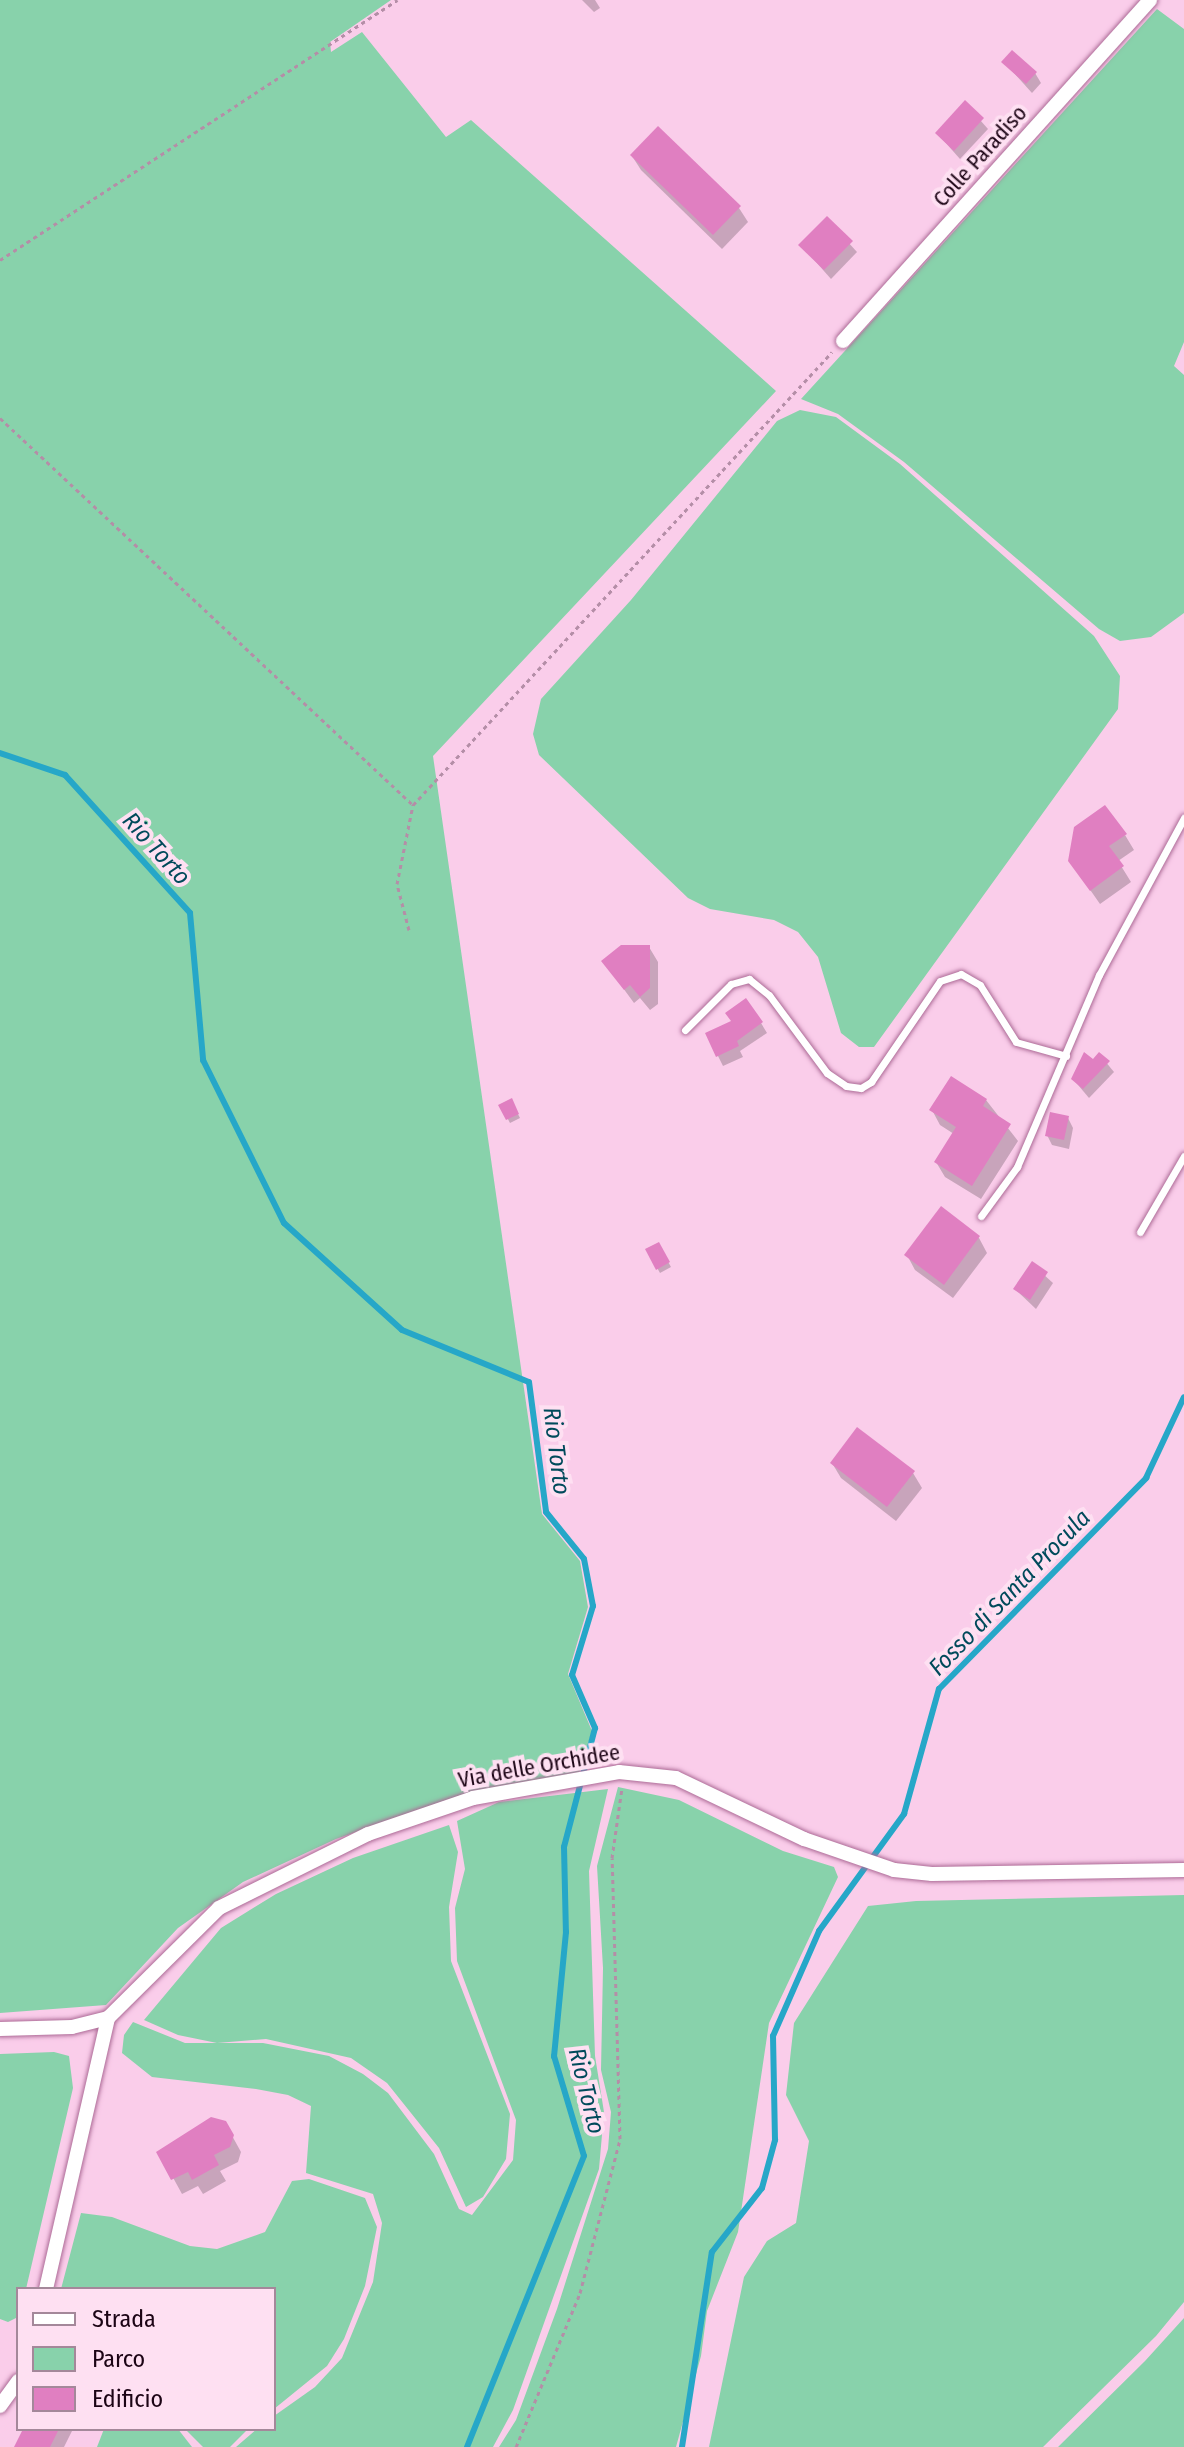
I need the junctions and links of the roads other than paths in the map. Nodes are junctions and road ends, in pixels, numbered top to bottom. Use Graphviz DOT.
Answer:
graph roads {
  1 [pos="1150,0"];
  2 [pos="843,341"];
  3 [pos="1184,818"];
  4 [pos="685,1030"];
  5 [pos="1066,1056"];
  6 [pos="1184,1156"];
  7 [pos="981,1216"];
  8 [pos="1140,1232"];
  9 [pos="1184,1870"];
  10 [pos="108,2018"];
  11 [pos="0,2029"];
  12 [pos="46,2287"];
  13 [pos="16,2384"];
  14 [pos="0,2406"];
  1 -- 2 [label="street, Colle Paradiso"];
  3 -- 5 [label="lane"];
  4 -- 5 [label="lane"];
  5 -- 7 [label="lane"];
  6 -- 8 [label="lane"];
  9 -- 10 [label="street, Via delle Orchidee"];
  10 -- 11 [label="street"];
  10 -- 12 [label="street"];
  13 -- 14 [label="street"];
}
